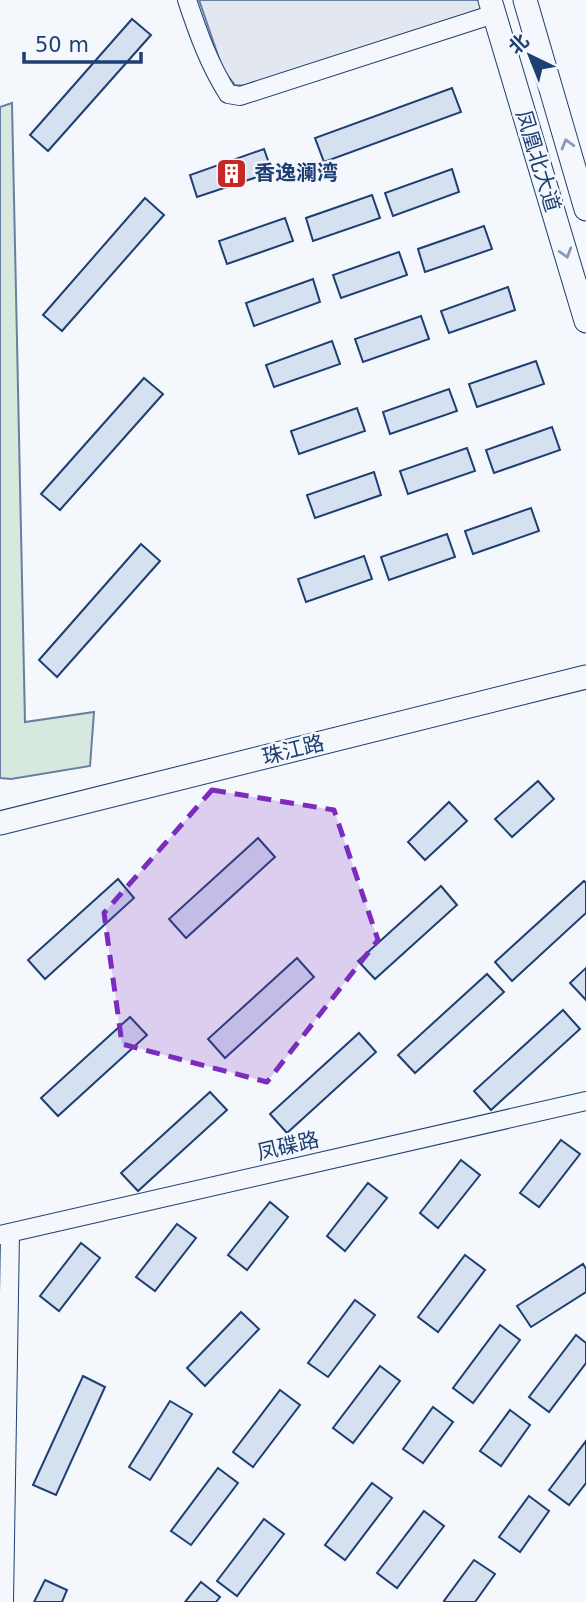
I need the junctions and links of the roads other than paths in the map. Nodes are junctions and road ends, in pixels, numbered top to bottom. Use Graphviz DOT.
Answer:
graph roads {
  1 [pos="187,0"];
  2 [pos="525,0"];
  3 [pos="492,7"];
  4 [pos="586,209"];
  5 [pos="586,321"];
  6 [pos="586,677"];
  7 [pos="0,823"];
  8 [pos="586,1101"];
  9 [pos="5,1234"];
  10 [pos="4,1602"];
  1 -- 3 [label="street"];
  4 -- 2 [label="main road, 凤凰北大道, one-way"];
  3 -- 5 [label="main road, 凤凰北大道, one-way"];
  6 -- 7 [label="main road, 珠江路"];
  8 -- 9 [label="street, 凤碟路"];
  9 -- 10 [label="street"];
}
